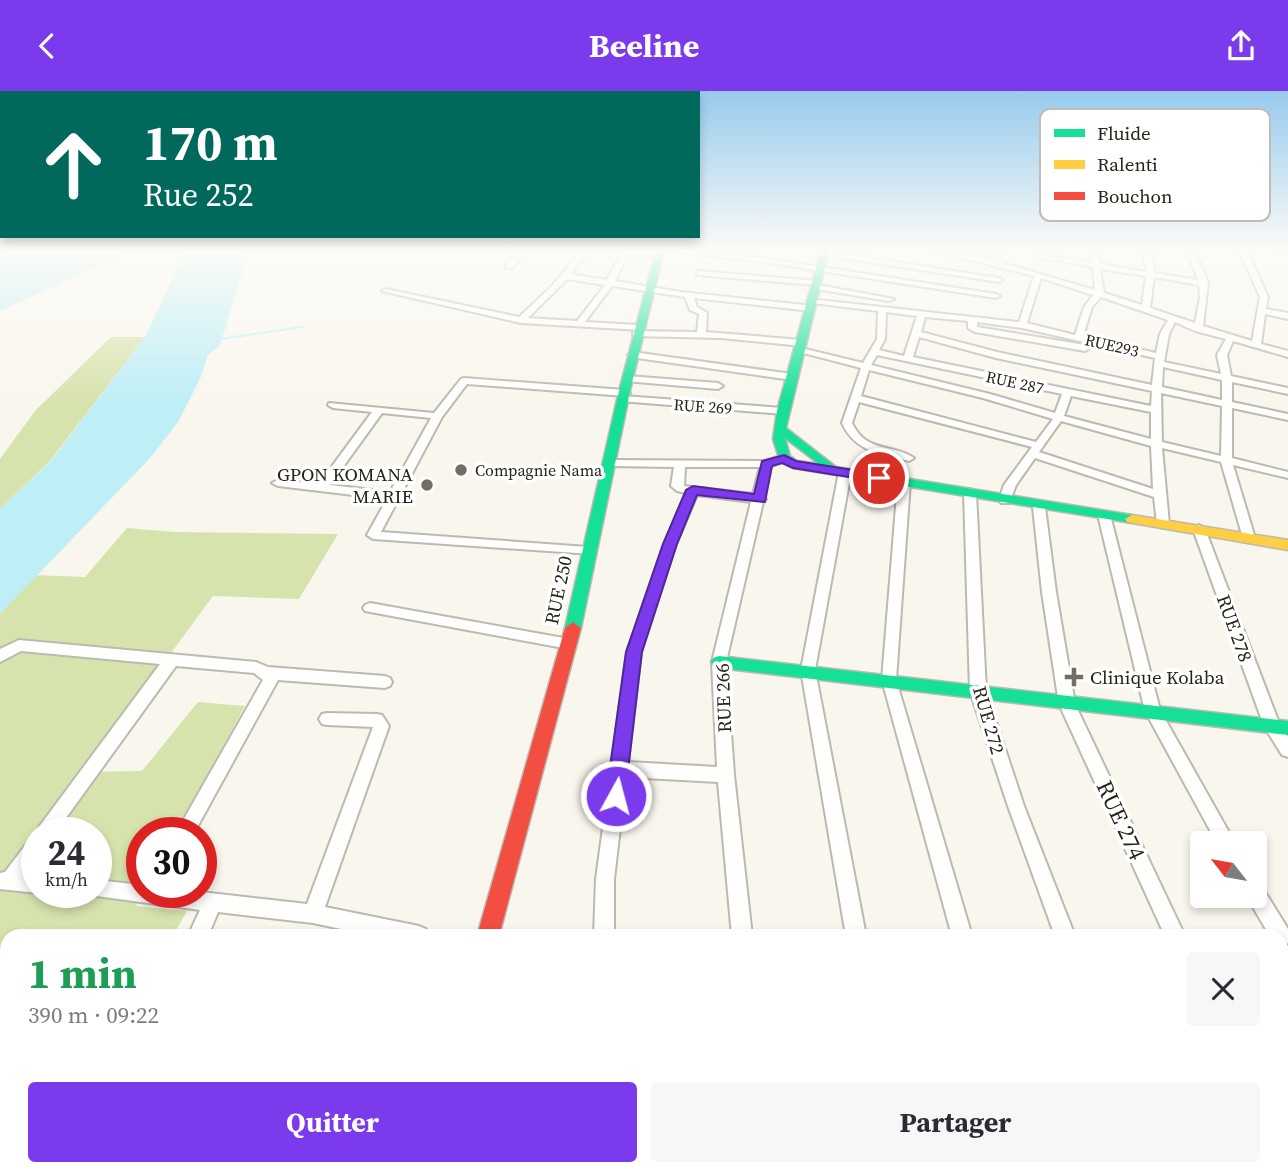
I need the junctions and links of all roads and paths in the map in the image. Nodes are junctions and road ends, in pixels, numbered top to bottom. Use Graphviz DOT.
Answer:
graph roads {
  1 [pos="431,301"];
  2 [pos="540,301"];
  3 [pos="597,301"];
  4 [pos="646,301"];
  5 [pos="692,301"];
  6 [pos="812,301"];
  7 [pos="852,301"];
  8 [pos="995,301"];
  9 [pos="1028,301"];
  10 [pos="1089,301"];
  11 [pos="1118,301"];
  12 [pos="1147,301"];
  13 [pos="1205,301"];
  14 [pos="1263,301"];
  15 [pos="882,309"];
  16 [pos="1261,310"];
  17 [pos="1146,311"];
  18 [pos="922,314"];
  19 [pos="1288,316"];
  20 [pos="972,319"];
  21 [pos="521,320"];
  22 [pos="1172,320"];
  23 [pos="992,321"];
  24 [pos="579,324"];
  25 [pos="1022,325"];
  26 [pos="1198,329"];
  27 [pos="637,331"];
  28 [pos="917,334"];
  29 [pos="701,335"];
  30 [pos="1078,338"];
  31 [pos="1230,339"];
  32 [pos="1106,344"];
  33 [pos="1256,345"];
  34 [pos="801,347"];
  35 [pos="874,352"];
  36 [pos="1287,353"];
  37 [pos="633,355"];
  38 [pos="908,359"];
  39 [pos="1161,360"];
  40 [pos="866,366"];
  41 [pos="1288,366"];
  42 [pos="792,377"];
  43 [pos="1227,380"];
  44 [pos="718,386"];
  45 [pos="1157,389"];
  46 [pos="625,390"];
  47 [pos="1288,391"];
  48 [pos="1067,393"];
  49 [pos="855,398"];
  50 [pos="1224,404"];
  51 [pos="333,405"];
  52 [pos="379,410"];
  53 [pos="1155,410"];
  54 [pos="437,416"];
  55 [pos="1288,417"];
  56 [pos="1058,419"];
  57 [pos="781,423"];
  58 [pos="1156,445"];
  59 [pos="1036,450"];
  60 [pos="909,458"];
  61 [pos="784,459"];
  62 [pos="1226,460"];
  63 [pos="680,462"];
  64 [pos="610,463"];
  65 [pos="766,464"];
  66 [pos="839,471"];
  67 [pos="1288,475"];
  68 [pos="904,482"];
  69 [pos="278,483"];
  70 [pos="322,488"];
  71 [pos="693,490"];
  72 [pos="970,493"];
  73 [pos="1157,494"];
  74 [pos="394,496"];
  75 [pos="760,499"];
  76 [pos="1005,500"];
  77 [pos="1039,507"];
  78 [pos="1104,515"];
  79 [pos="1163,524"];
  80 [pos="1199,530"];
  81 [pos="1249,538"];
  82 [pos="1288,545"];
  83 [pos="588,551"];
  84 [pos="370,608"];
  85 [pos="569,644"];
  86 [pos="0,656"];
  87 [pos="171,660"];
  88 [pos="719,662"];
  89 [pos="808,670"];
  90 [pos="267,673"];
  91 [pos="889,680"];
  92 [pos="385,682"];
  93 [pos="978,691"];
  94 [pos="1067,704"];
  95 [pos="1153,711"];
  96 [pos="327,719"];
  97 [pos="1280,727"];
  98 [pos="1288,750"];
  99 [pos="619,768"];
  100 [pos="726,775"];
  101 [pos="57,817"];
  102 [pos="194,817"];
  103 [pos="1219,831"];
  104 [pos="21,862"];
  105 [pos="4,881"];
  106 [pos="217,903"];
  107 [pos="212,908"];
  108 [pos="1264,908"];
  109 [pos="313,914"];
  110 [pos="201,929"];
  111 [pos="385,929"];
  112 [pos="490,929"];
  113 [pos="604,929"];
  114 [pos="741,929"];
  115 [pos="855,929"];
  116 [pos="960,929"];
  117 [pos="1062,929"];
  118 [pos="1172,929"];
  119 [pos="1276,929"];
  1 -- 21 [label="street"];
  2 -- 21 [label="street"];
  3 -- 24 [label="street"];
  4 -- 27 [label="street, RUE 250"];
  5 -- 29 [label="street"];
  6 -- 34 [label="street"];
  7 -- 15 [label="street, RUE293"];
  8 -- 23 [label="street"];
  9 -- 25 [label="street"];
  10 -- 30 [label="street"];
  11 -- 17 [label="street"];
  12 -- 17 [label="street"];
  13 -- 26 [label="street"];
  14 -- 16 [label="street"];
  15 -- 18 [label="street, RUE293"];
  15 -- 35 [label="street"];
  16 -- 19 [label="street"];
  16 -- 33 [label="street"];
  17 -- 22 [label="street"];
  18 -- 20 [label="street, RUE293"];
  18 -- 28 [label="street"];
  20 -- 23 [label="street, RUE293"];
  20 -- 32 [label="street"];
  21 -- 24 [label="street"];
  22 -- 26 [label="street"];
  22 -- 39 [label="street"];
  23 -- 25 [label="street, RUE293"];
  24 -- 27 [label="street"];
  25 -- 30 [label="street, RUE293"];
  26 -- 31 [label="street"];
  27 -- 29 [label="street"];
  27 -- 37 [label="street, RUE 250"];
  28 -- 38 [label="street"];
  28 -- 45 [label="street"];
  29 -- 34 [label="street"];
  30 -- 32 [label="street, RUE293"];
  31 -- 33 [label="street"];
  31 -- 43 [label="street"];
  32 -- 39 [label="street, RUE293"];
  33 -- 36 [label="street"];
  34 -- 40 [label="street"];
  34 -- 42 [label="street"];
  35 -- 38 [label="street, RUE 287"];
  35 -- 40 [label="street"];
  36 -- 41 [label="street"];
  37 -- 42 [label="street"];
  37 -- 46 [label="street, RUE 250"];
  38 -- 48 [label="street, RUE 287"];
  39 -- 43 [label="street, RUE293"];
  39 -- 45 [label="street"];
  40 -- 49 [label="street"];
  40 -- 56 [label="street"];
  42 -- 57 [label="street"];
  43 -- 47 [label="street, RUE293"];
  43 -- 50 [label="street"];
  44 -- 46 [label="street"];
  45 -- 50 [label="street"];
  45 -- 53 [label="street"];
  46 -- 54 [label="street"];
  46 -- 57 [label="street, RUE 269"];
  46 -- 64 [label="street, RUE 250"];
  48 -- 53 [label="street, RUE 287"];
  48 -- 56 [label="street"];
  49 -- 59 [label="street"];
  49 -- 60 [label="street"];
  50 -- 55 [label="street"];
  50 -- 62 [label="street"];
  51 -- 52 [label="street"];
  52 -- 54 [label="street"];
  52 -- 70 [label="street"];
  53 -- 58 [label="street"];
  54 -- 74 [label="street"];
  56 -- 58 [label="street"];
  56 -- 59 [label="street"];
  57 -- 61 [label="street"];
  57 -- 66 [label="street"];
  58 -- 62 [label="street"];
  58 -- 73 [label="street"];
  59 -- 73 [label="street"];
  59 -- 76 [label="street"];
  61 -- 65 [label="street"];
  61 -- 66 [label="street"];
  62 -- 67 [label="street"];
  62 -- 81 [label="street"];
  63 -- 64 [label="street"];
  63 -- 65 [label="street"];
  63 -- 71 [label="street"];
  64 -- 83 [label="street, RUE 250"];
  65 -- 75 [label="street, RUE 266"];
  66 -- 68 [label="street"];
  66 -- 89 [label="street"];
  68 -- 72 [label="street"];
  68 -- 91 [label="street"];
  69 -- 70 [label="street"];
  70 -- 74 [label="street"];
  71 -- 75 [label="street"];
  71 -- 99 [label="street"];
  72 -- 76 [label="street"];
  72 -- 93 [label="street, RUE 272"];
  73 -- 79 [label="street"];
  74 -- 83 [label="street"];
  75 -- 88 [label="street, RUE 266"];
  76 -- 77 [label="street"];
  77 -- 78 [label="street"];
  77 -- 94 [label="street, RUE 274"];
  78 -- 79 [label="street"];
  78 -- 95 [label="street"];
  79 -- 80 [label="street"];
  80 -- 81 [label="street"];
  80 -- 97 [label="street, RUE 278"];
  81 -- 82 [label="street"];
  83 -- 85 [label="street, RUE 250"];
  84 -- 85 [label="street"];
  85 -- 112 [label="street, RUE 250"];
  86 -- 87 [label="street"];
  87 -- 90 [label="street"];
  87 -- 101 [label="street"];
  88 -- 89 [label="street"];
  88 -- 100 [label="street, RUE 266"];
  89 -- 91 [label="street"];
  89 -- 115 [label="street"];
  90 -- 92 [label="street"];
  90 -- 102 [label="street"];
  91 -- 93 [label="street"];
  91 -- 116 [label="street"];
  93 -- 94 [label="street"];
  93 -- 117 [label="street, RUE 272"];
  94 -- 95 [label="street"];
  94 -- 118 [label="street, RUE 274"];
  95 -- 97 [label="street"];
  95 -- 103 [label="street"];
  96 -- 109 [label="street"];
  97 -- 98 [label="street, RUE 278"];
  99 -- 100 [label="street"];
  99 -- 113 [label="street"];
  100 -- 114 [label="street, RUE 266"];
  104 -- 105 [label="street"];
  106 -- 109 [label="street"];
  107 -- 110 [label="street"];
  108 -- 119 [label="street"];
  109 -- 111 [label="street"];
}
